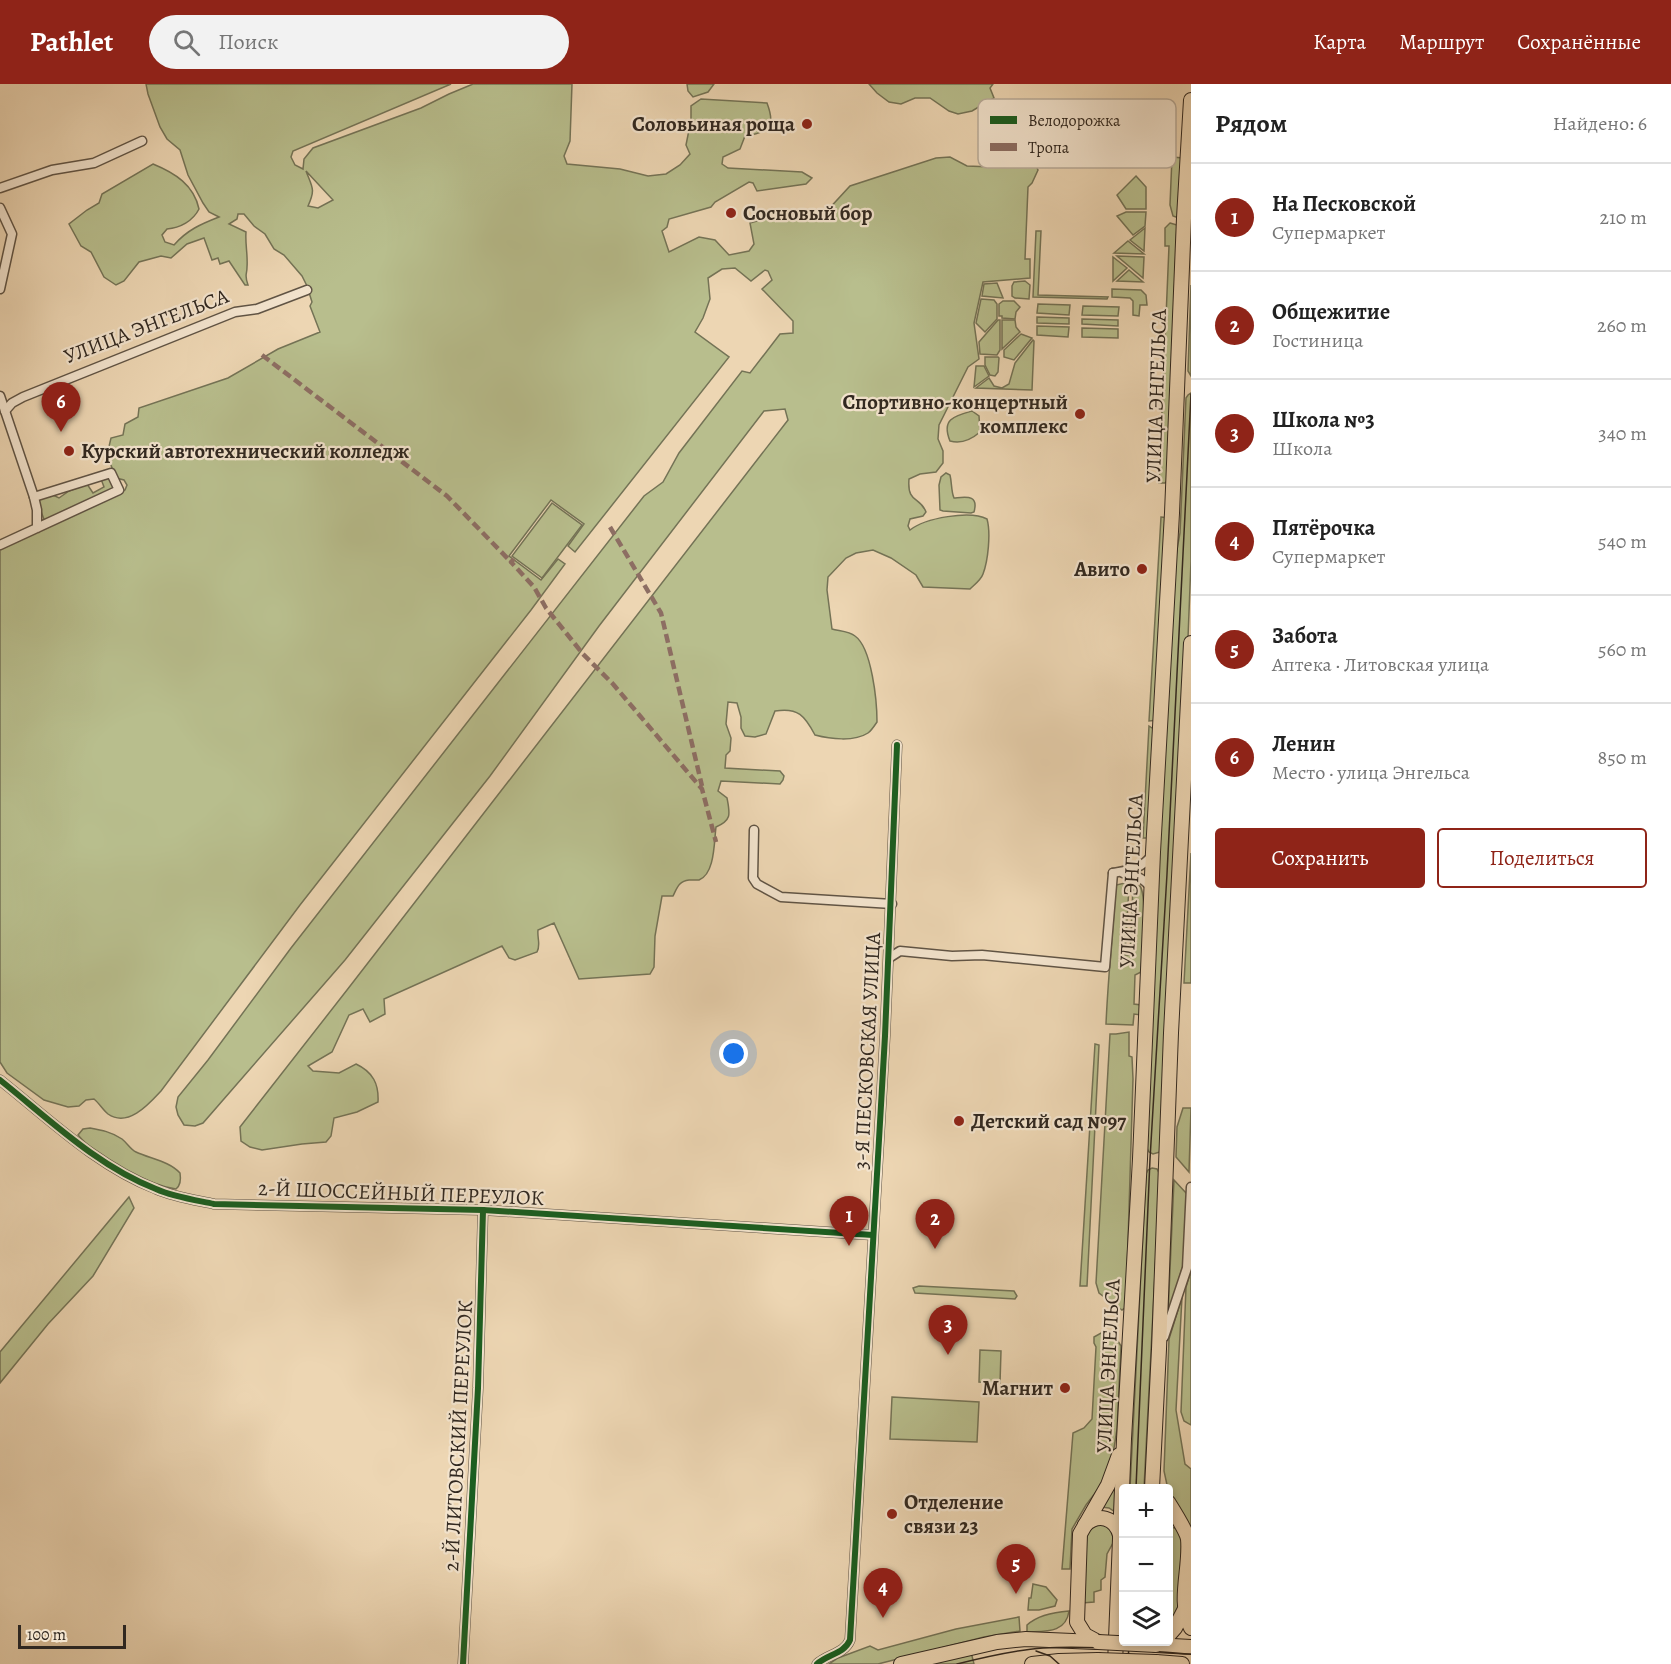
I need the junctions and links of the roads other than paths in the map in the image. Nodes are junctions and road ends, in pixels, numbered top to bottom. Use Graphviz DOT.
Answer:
graph roads {
  1 [pos="1191,100"];
  2 [pos="142,141"];
  3 [pos="0,188"];
  4 [pos="0,208"];
  5 [pos="0,289"];
  6 [pos="307,290"];
  7 [pos="1184,381"];
  8 [pos="0,396"];
  9 [pos="5,411"];
  10 [pos="34,496"];
  11 [pos="37,528"];
  12 [pos="0,545"];
  13 [pos="1191,643"];
  14 [pos="897,746"];
  15 [pos="754,830"];
  16 [pos="1153,852"];
  17 [pos="1113,873"];
  18 [pos="1152,889"];
  19 [pos="892,904"];
  20 [pos="889,958"];
  21 [pos="0,1080"];
  22 [pos="1140,1158"];
  23 [pos="1166,1160"];
  24 [pos="1191,1190"];
  25 [pos="483,1210"];
  26 [pos="873,1235"];
  27 [pos="1189,1266"];
  28 [pos="1160,1349"];
  29 [pos="1155,1437"];
  30 [pos="1124,1439"];
  31 [pos="1122,1484"];
  32 [pos="1152,1484"];
  33 [pos="1162,1484"];
  34 [pos="1175,1524"];
  35 [pos="1083,1527"];
  36 [pos="1119,1534"];
  37 [pos="1120,1538"];
  38 [pos="1185,1607"];
  39 [pos="1076,1612"];
  40 [pos="1191,1628"];
  41 [pos="1173,1630"];
  42 [pos="1046,1639"];
  43 [pos="1098,1642"];
  44 [pos="1119,1642"];
  45 [pos="1173,1645"];
  46 [pos="1154,1646"];
  47 [pos="1191,1647"];
  48 [pos="1093,1662"];
  49 [pos="1152,1663"];
  50 [pos="464,1664"];
  51 [pos="817,1664"];
  52 [pos="901,1664"];
  53 [pos="1037,1664"];
  54 [pos="1115,1664"];
  55 [pos="1182,1664"];
  1 -- 7 [label="main road, УЛИЦА ЭНГЕЛЬСА"];
  2 -- 3 [label="street"];
  4 -- 5 [label="street"];
  6 -- 9 [label="street, УЛИЦА ЭНГЕЛЬСА"];
  7 -- 16 [label="main road, УЛИЦА ЭНГЕЛЬСА"];
  8 -- 9 [label="street"];
  9 -- 10 [label="street"];
  10 -- 11 [label="street"];
  10 -- 11 [label="street"];
  11 -- 12 [label="street"];
  13 -- 23 [label="main road"];
  14 -- 19 [label="street, 3-Я ПЕСКОВСКАЯ УЛИЦА"];
  15 -- 19 [label="street, 3-Я ПЕСКОВСКАЯ УЛИЦА"];
  16 -- 17 [label="street"];
  16 -- 18 [label="main road, УЛИЦА ЭНГЕЛЬСА"];
  17 -- 18 [label="street"];
  17 -- 20 [label="street, УЛИЦА ЭНГЕЛЬСА"];
  18 -- 22 [label="main road, УЛИЦА ЭНГЕЛЬСА"];
  19 -- 20 [label="street, 3-Я ПЕСКОВСКАЯ УЛИЦА"];
  20 -- 26 [label="street, 3-Я ПЕСКОВСКАЯ УЛИЦА"];
  21 -- 25 [label="street, 2-Й ШОССЕЙНЫЙ ПЕРЕУЛОК"];
  22 -- 23 [label="main road"];
  22 -- 30 [label="main road, УЛИЦА ЭНГЕЛЬСА"];
  23 -- 28 [label="main road"];
  24 -- 27 [label="street"];
  25 -- 26 [label="street, 2-Й ШОССЕЙНЫЙ ПЕРЕУЛОК"];
  25 -- 50 [label="street, 2-Й ЛИТОВСКИЙ ПЕРЕУЛОК"];
  26 -- 51 [label="street, 3-Я ПЕСКОВСКАЯ УЛИЦА"];
  27 -- 28 [label="street"];
  28 -- 29 [label="main road"];
  29 -- 32 [label="main road"];
  29 -- 33 [label="main road"];
  30 -- 31 [label="main road, УЛИЦА ЭНГЕЛЬСА"];
  30 -- 35 [label="main road"];
  34 -- 38 [label="main road"];
  35 -- 36 [label="main road"];
  35 -- 39 [label="main road"];
  37 -- 54 [label="main road, УЛИЦА ЭНГЕЛЬСА"];
  38 -- 40 [label="main road"];
  38 -- 41 [label="main road"];
  39 -- 42 [label="main road"];
  39 -- 43 [label="main road"];
  42 -- 43 [label="main road"];
  42 -- 52 [label="main road"];
  43 -- 44 [label="main road, bridge"];
  45 -- 47 [label="main road"];
  46 -- 49 [label="main road"];
  48 -- 49 [label="main road, bridge"];
  48 -- 53 [label="main road"];
  49 -- 55 [label="main road"];
}
